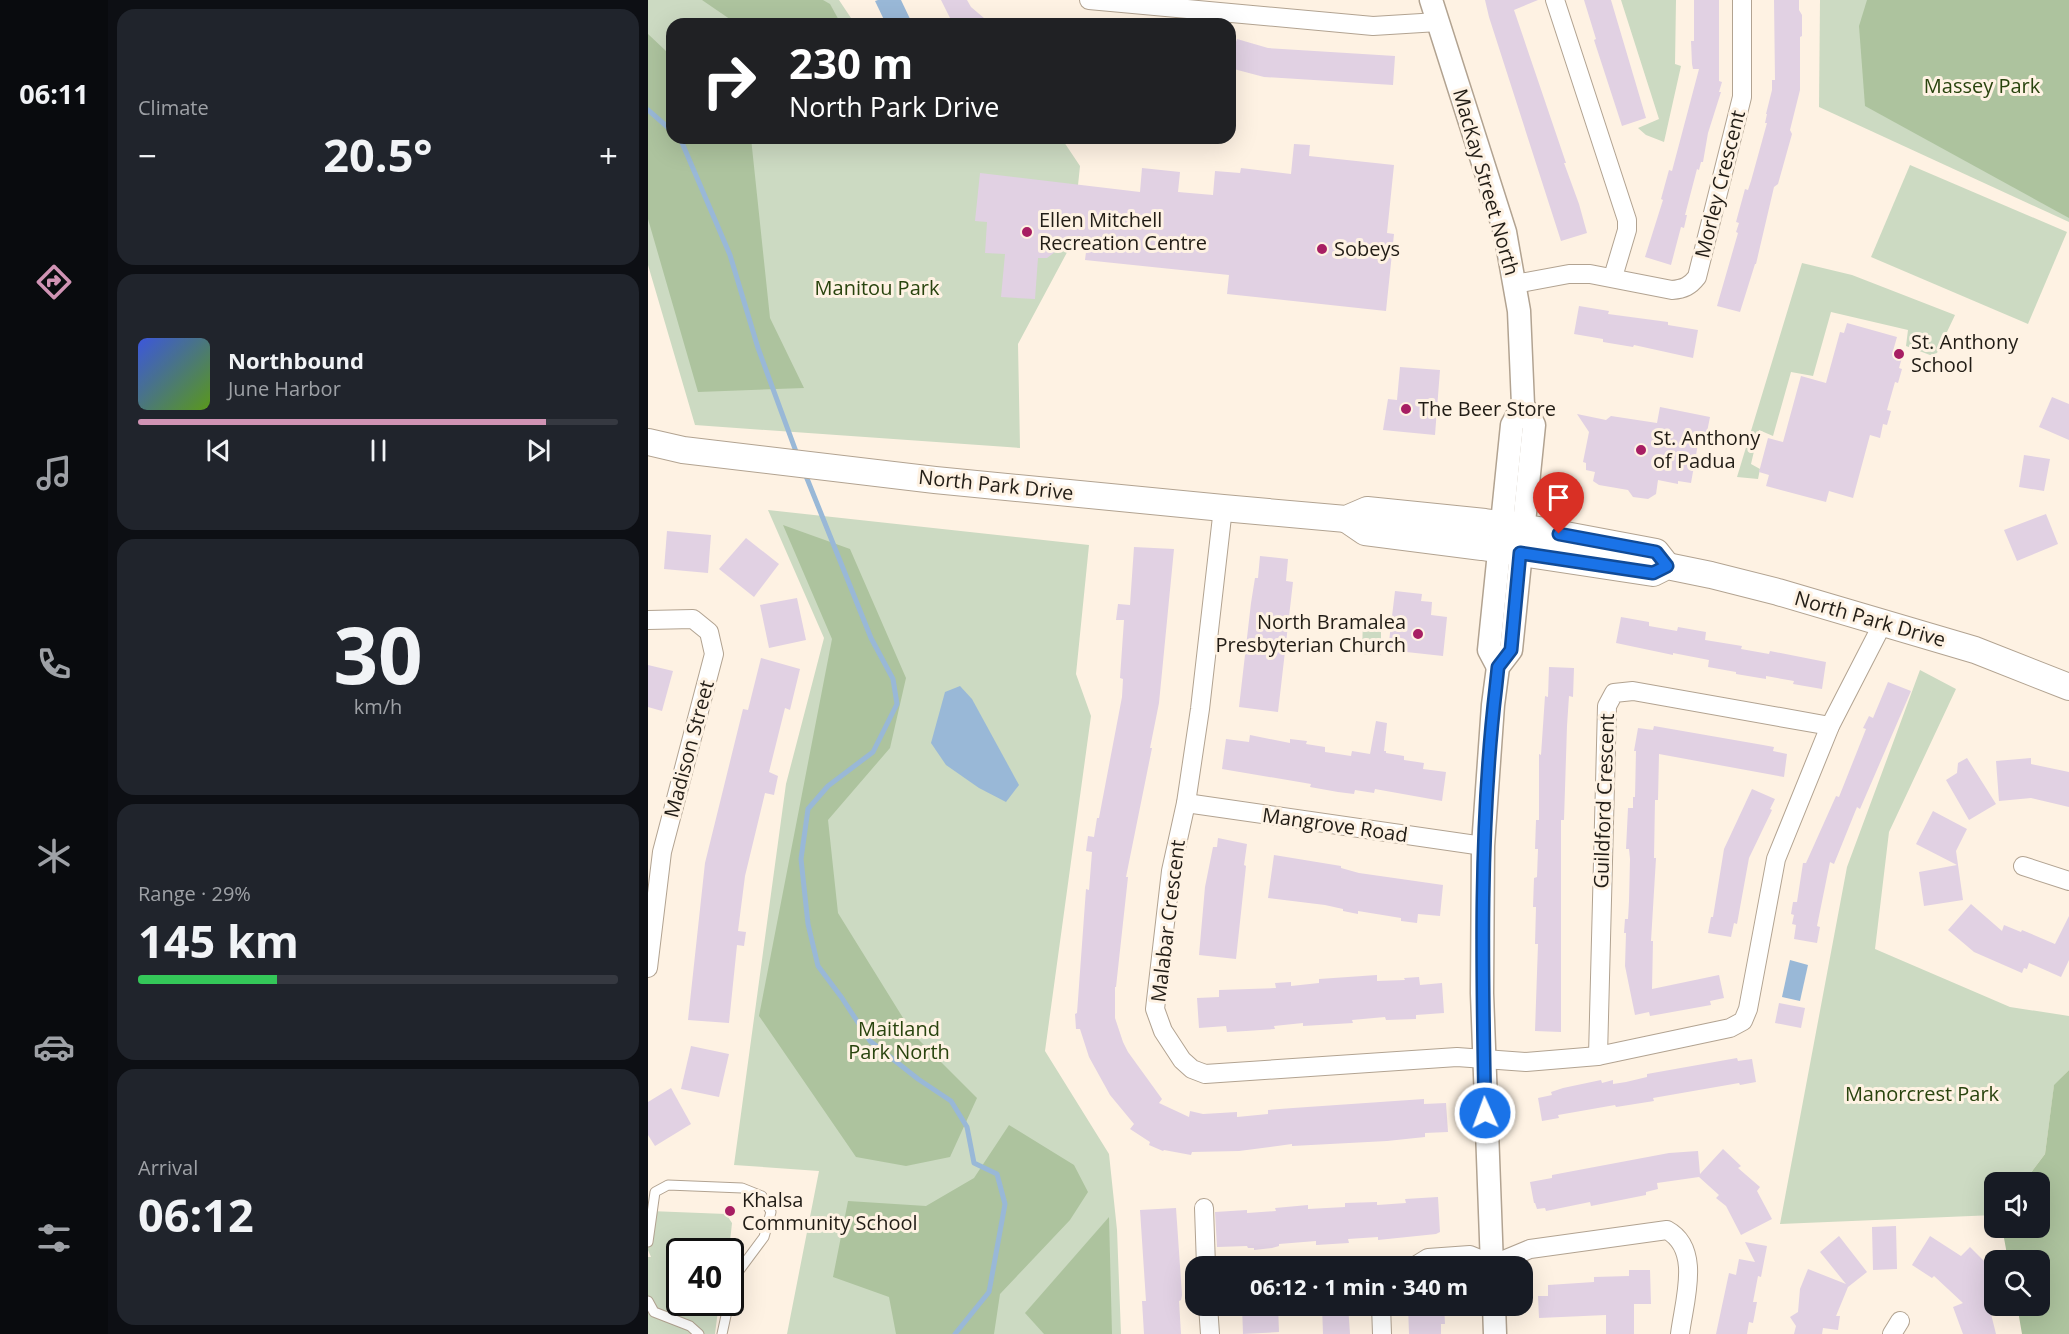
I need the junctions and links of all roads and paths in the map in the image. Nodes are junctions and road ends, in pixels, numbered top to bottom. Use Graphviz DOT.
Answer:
graph roads {
  1 [pos="1089,0"];
  2 [pos="1431,0"];
  3 [pos="1555,0"];
  4 [pos="1742,0"];
  5 [pos="1438,22"];
  6 [pos="1612,278"];
  7 [pos="1515,284"];
  8 [pos="648,442"];
  9 [pos="1223,508"];
  10 [pos="1511,539"];
  11 [pos="648,620"];
  12 [pos="1883,623"];
  13 [pos="2069,687"];
  14 [pos="1830,726"];
  15 [pos="1186,803"];
  16 [pos="1484,846"];
  17 [pos="655,851"];
  18 [pos="2023,866"];
  19 [pos="2069,881"];
  20 [pos="648,968"];
  21 [pos="1598,1056"];
  22 [pos="1484,1059"];
  23 [pos="1204,1208"];
  24 [pos="648,1242"];
  25 [pos="1206,1256"];
  26 [pos="1456,1256"];
  27 [pos="1472,1256"];
  28 [pos="1491,1256"];
  29 [pos="1513,1256"];
  30 [pos="744,1264"];
  31 [pos="648,1301"];
  32 [pos="726,1316"];
  33 [pos="1209,1316"];
  34 [pos="1381,1316"];
  35 [pos="1494,1316"];
  36 [pos="699,1334"];
  37 [pos="722,1334"];
  38 [pos="1210,1334"];
  39 [pos="1382,1334"];
  40 [pos="1495,1334"];
  41 [pos="1680,1334"];
  1 -- 5 [label="street"];
  2 -- 5 [label="street, MacKay Street North"];
  3 -- 6 [label="street"];
  4 -- 6 [label="street, Morley Crescent"];
  5 -- 7 [label="street, MacKay Street North"];
  6 -- 7 [label="street, Morley Crescent"];
  7 -- 10 [label="street, MacKay Street North"];
  8 -- 9 [label="main road, North Park Drive"];
  9 -- 10 [label="main road, North Park Drive"];
  9 -- 15 [label="street, Malabar Crescent"];
  10 -- 12 [label="main road, North Park Drive"];
  10 -- 16 [label="street, MacKay Street North"];
  11 -- 17 [label="street, Madison Street"];
  12 -- 13 [label="main road, North Park Drive"];
  12 -- 14 [label="street"];
  14 -- 21 [label="street"];
  14 -- 21 [label="street, Guildford Crescent"];
  15 -- 16 [label="street, Mangrove Road"];
  15 -- 22 [label="street, Malabar Crescent"];
  16 -- 22 [label="street"];
  17 -- 20 [label="street, Madison Street"];
  18 -- 19 [label="street"];
  21 -- 22 [label="street"];
  22 -- 28 [label="street"];
  23 -- 25 [label="street"];
  24 -- 30 [label="lane"];
  26 -- 27 [label="street"];
  29 -- 41 [label="street"];
  31 -- 36 [label="lane"];
  32 -- 37 [label="lane"];
  33 -- 38 [label="street"];
  34 -- 39 [label="street"];
  35 -- 40 [label="street"];
}
